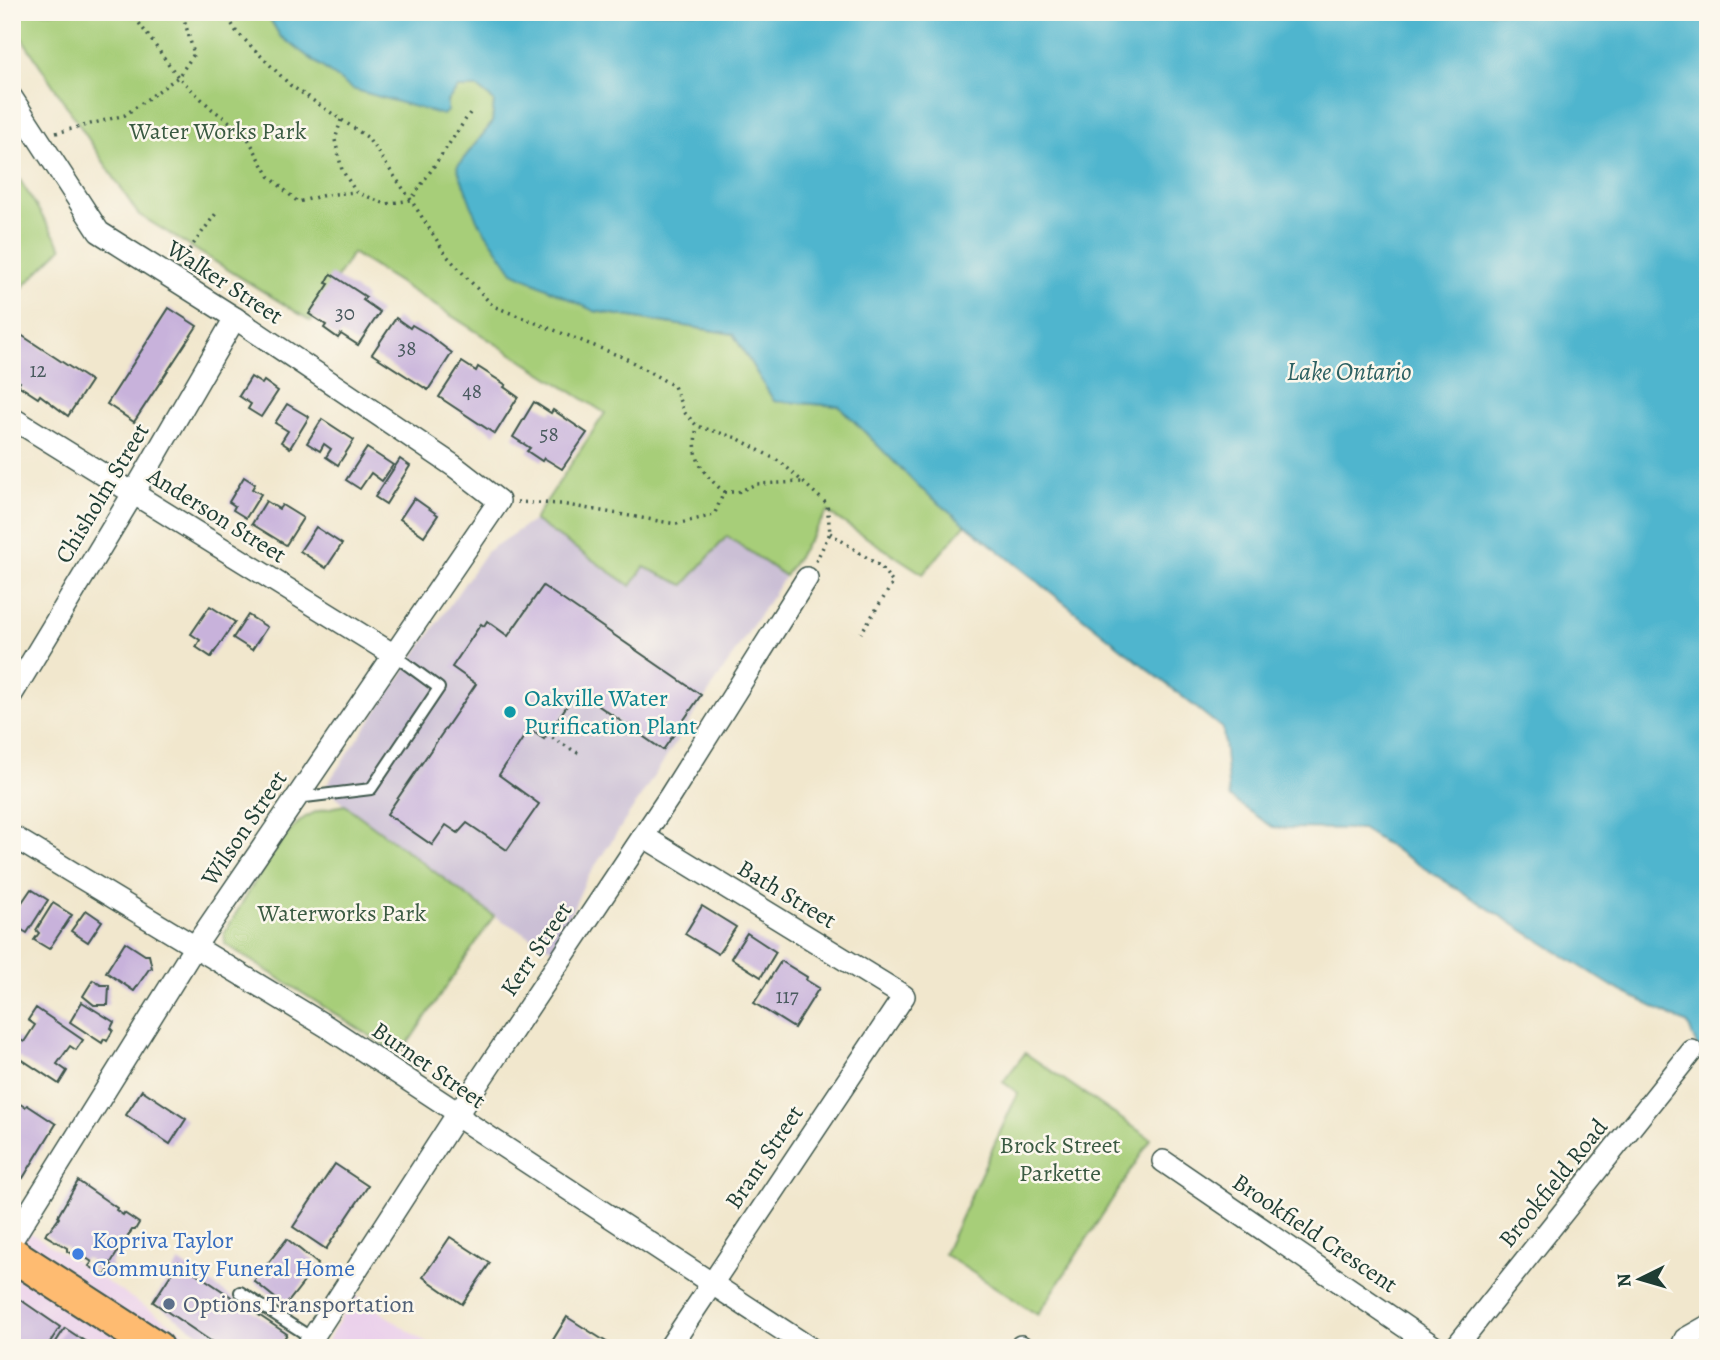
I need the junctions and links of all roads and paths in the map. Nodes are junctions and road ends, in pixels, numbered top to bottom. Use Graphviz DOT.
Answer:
graph roads {
  1 [pos="131,12"];
  2 [pos="182,12"];
  3 [pos="225,12"];
  4 [pos="178,78"];
  5 [pos="12,98"];
  6 [pos="472,110"];
  7 [pos="341,120"];
  8 [pos="39,138"];
  9 [pos="12,152"];
  10 [pos="356,192"];
  11 [pos="411,200"];
  12 [pos="217,212"];
  13 [pos="169,276"];
  14 [pos="235,318"];
  15 [pos="12,418"];
  16 [pos="697,426"];
  17 [pos="803,482"];
  18 [pos="724,492"];
  19 [pos="133,494"];
  20 [pos="499,501"];
  21 [pos="830,533"];
  22 [pos="807,578"];
  23 [pos="861,633"];
  24 [pos="394,655"];
  25 [pos="12,694"];
  26 [pos="552,738"];
  27 [pos="578,753"];
  28 [pos="297,798"];
  29 [pos="12,836"];
  30 [pos="643,836"];
  31 [pos="196,946"];
  32 [pos="904,996"];
  33 [pos="1692,1051"];
  34 [pos="458,1114"];
  35 [pos="1163,1161"];
  36 [pos="12,1240"];
  37 [pos="12,1254"];
  38 [pos="712,1283"];
  39 [pos="240,1292"];
  40 [pos="1708,1326"];
  41 [pos="309,1343"];
  42 [pos="157,1348"];
  43 [pos="670,1348"];
  44 [pos="810,1348"];
  45 [pos="1436,1348"];
  46 [pos="1455,1348"];
  47 [pos="1681,1348"];
  1 -- 4 [label="path"];
  2 -- 4 [label="path"];
  3 -- 7 [label="path"];
  4 -- 8 [label="path"];
  4 -- 10 [label="path"];
  5 -- 8 [label="street, Walker Street"];
  6 -- 11 [label="path"];
  7 -- 10 [label="path"];
  7 -- 11 [label="path"];
  8 -- 9 [label="path"];
  8 -- 13 [label="street, Walker Street"];
  10 -- 11 [label="path"];
  11 -- 16 [label="path"];
  12 -- 13 [label="path"];
  13 -- 14 [label="street, Walker Street"];
  14 -- 19 [label="street, Chisholm Street"];
  14 -- 20 [label="street, Walker Street"];
  15 -- 19 [label="street, Anderson Street"];
  16 -- 17 [label="path"];
  16 -- 18 [label="path"];
  17 -- 18 [label="path"];
  17 -- 21 [label="path"];
  18 -- 20 [label="path"];
  19 -- 24 [label="street, Anderson Street"];
  19 -- 25 [label="street, Chisholm Street"];
  20 -- 24 [label="street, Wilson Street"];
  21 -- 22 [label="path"];
  21 -- 23 [label="path"];
  22 -- 30 [label="street, Kerr Street"];
  24 -- 28 [label="street, Wilson Street"];
  24 -- 28 [label="lane"];
  26 -- 27 [label="path"];
  28 -- 31 [label="street, Wilson Street"];
  29 -- 31 [label="street, Burnet Street"];
  30 -- 32 [label="street, Bath Street"];
  30 -- 34 [label="street, Kerr Street"];
  31 -- 34 [label="street, Burnet Street"];
  31 -- 36 [label="street, Wilson Street"];
  32 -- 38 [label="street, Brant Street"];
  33 -- 46 [label="street, Brookfield Road"];
  34 -- 38 [label="street, Burnet Street"];
  34 -- 41 [label="street, Kerr Street"];
  35 -- 45 [label="street, Brookfield Crescent"];
  37 -- 42 [label="main road"];
  38 -- 43 [label="street, Brant Street"];
  38 -- 44 [label="street, Burnet Street"];
  39 -- 41 [label="lane"];
  40 -- 47 [label="street"];
}
